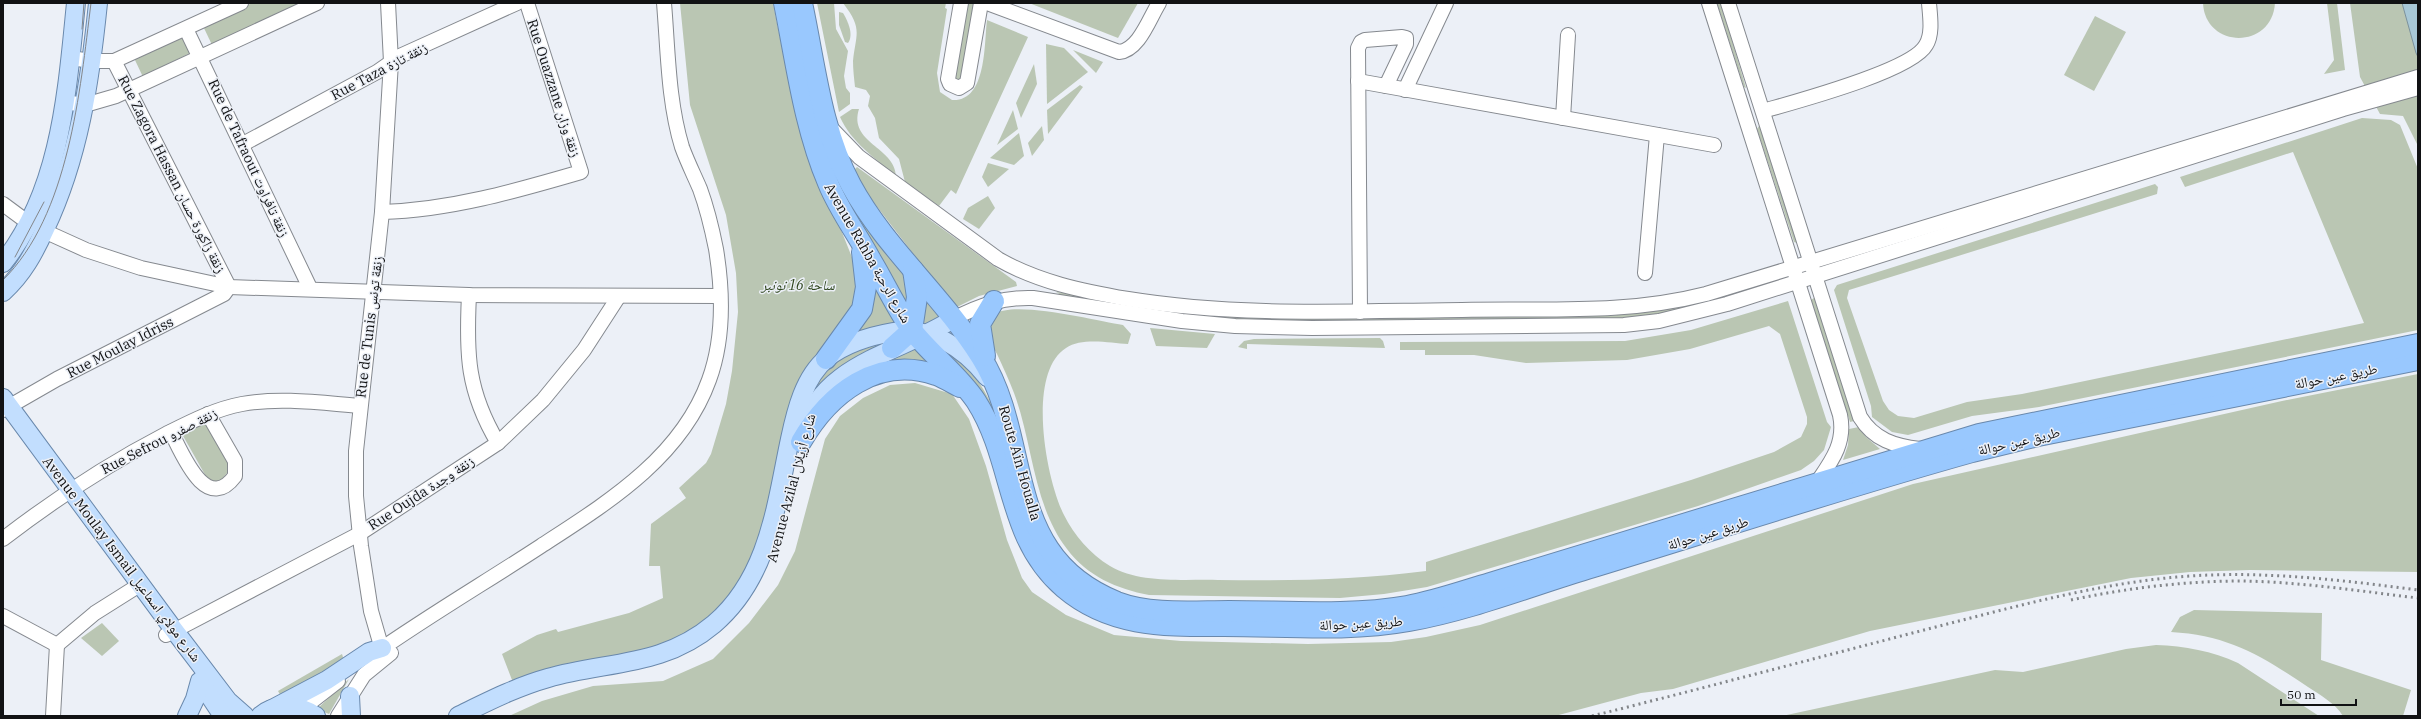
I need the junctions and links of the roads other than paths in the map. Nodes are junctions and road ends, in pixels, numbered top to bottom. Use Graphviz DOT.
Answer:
graph roads {
  1 [pos="76,3"];
  2 [pos="98,3"];
  3 [pos="241,3"];
  4 [pos="317,3"];
  5 [pos="388,3"];
  6 [pos="517,3"];
  7 [pos="527,3"];
  8 [pos="664,3"];
  9 [pos="672,3"];
  10 [pos="784,3"];
  11 [pos="802,3"];
  12 [pos="961,3"];
  13 [pos="981,3"];
  14 [pos="987,3"];
  15 [pos="1159,3"];
  16 [pos="1446,3"];
  17 [pos="1709,3"];
  18 [pos="1728,3"];
  19 [pos="1929,3"];
  20 [pos="186,29"];
  21 [pos="1568,35"];
  22 [pos="200,56"];
  23 [pos="70,58"];
  24 [pos="92,61"];
  25 [pos="114,61"];
  26 [pos="391,62"];
  27 [pos="2418,76"];
  28 [pos="1358,81"];
  29 [pos="1386,86"];
  30 [pos="2418,88"];
  31 [pos="129,90"];
  32 [pos="1405,90"];
  33 [pos="64,102"];
  34 [pos="2342,104"];
  35 [pos="86,105"];
  36 [pos="1763,111"];
  37 [pos="826,118"];
  38 [pos="1563,118"];
  39 [pos="1657,135"];
  40 [pos="243,144"];
  41 [pos="1714,145"];
  42 [pos="3,204"];
  43 [pos="382,212"];
  44 [pos="37,227"];
  45 [pos="860,240"];
  46 [pos="1810,261"];
  47 [pos="3,263"];
  48 [pos="1794,266"];
  49 [pos="911,267"];
  50 [pos="1645,273"];
  51 [pos="1815,276"];
  52 [pos="1799,282"];
  53 [pos="229,287"];
  54 [pos="310,288"];
  55 [pos="3,292"];
  56 [pos="374,292"];
  57 [pos="469,295"];
  58 [pos="619,296"];
  59 [pos="720,296"];
  60 [pos="994,301"];
  61 [pos="1360,312"];
  62 [pos="953,319"];
  63 [pos="920,334"];
  64 [pos="2418,344"];
  65 [pos="892,348"];
  66 [pos="826,359"];
  67 [pos="2418,360"];
  68 [pos="984,362"];
  69 [pos="970,392"];
  70 [pos="1003,403"];
  71 [pos="360,406"];
  72 [pos="4,408"];
  73 [pos="208,414"];
  74 [pos="171,432"];
  75 [pos="801,442"];
  76 [pos="498,443"];
  77 [pos="1925,450"];
  78 [pos="1816,484"];
  79 [pos="66,492"];
  80 [pos="359,534"];
  81 [pos="1024,536"];
  82 [pos="3,539"];
  83 [pos="137,586"];
  84 [pos="1170,611"];
  85 [pos="3,616"];
  86 [pos="170,633"];
  87 [pos="57,645"];
  88 [pos="383,653"];
  89 [pos="200,681"];
  90 [pos="350,696"];
  91 [pos="266,712"];
  92 [pos="309,712"];
  93 [pos="53,716"];
  94 [pos="187,716"];
  95 [pos="224,716"];
  96 [pos="245,716"];
  97 [pos="338,716"];
  98 [pos="351,716"];
  99 [pos="458,716"];
  100 [pos="481,716"];
  1 -- 23 [label="main road"];
  2 -- 24 [label="main road"];
  3 -- 20 [label="street"];
  4 -- 22 [label="street"];
  5 -- 26 [label="street, Rue de Tunis زنقة تونس"];
  6 -- 26 [label="street, Rue Taza زنقة تازة"];
  7 -- 43 [label="street, Rue Ouazzane زنقة وزان"];
  8 -- 59 [label="street"];
  9 -- 88 [label="street"];
  10 -- 45 [label="highway, Avenue Rahba شارع الرحبة"];
  11 -- 37 [label="highway, Avenue Rahba شارع الرحبة"];
  12 -- 13 [label="street"];
  14 -- 15 [label="street"];
  16 -- 32 [label="street"];
  17 -- 48 [label="street"];
  18 -- 36 [label="street"];
  19 -- 36 [label="street"];
  20 -- 22 [label="street, Rue de Tafraout زنقة تافراوت"];
  20 -- 25 [label="street"];
  21 -- 38 [label="street"];
  22 -- 31 [label="street"];
  22 -- 40 [label="street, Rue de Tafraout زنقة تافراوت"];
  23 -- 24 [label="street"];
  23 -- 33 [label="main road"];
  24 -- 25 [label="street"];
  24 -- 35 [label="main road"];
  25 -- 31 [label="street, Rue Zagora Hassan زنقة زاكورة حسان"];
  26 -- 40 [label="street, Rue Taza زنقة تازة"];
  26 -- 43 [label="street, Rue de Tunis زنقة تونس"];
  27 -- 34 [label="street"];
  28 -- 29 [label="street"];
  28 -- 29 [label="street"];
  28 -- 61 [label="street"];
  29 -- 32 [label="street"];
  30 -- 34 [label="street"];
  31 -- 35 [label="street"];
  31 -- 53 [label="street, Rue Zagora Hassan زنقة زاكورة حسان"];
  32 -- 38 [label="street"];
  33 -- 35 [label="street"];
  33 -- 44 [label="main road"];
  34 -- 46 [label="street"];
  34 -- 51 [label="street"];
  35 -- 44 [label="main road"];
  36 -- 46 [label="street"];
  37 -- 49 [label="highway, Avenue Rahba شارع الرحبة"];
  37 -- 61 [label="street"];
  38 -- 39 [label="street"];
  39 -- 41 [label="street"];
  39 -- 50 [label="street"];
  40 -- 54 [label="street, Rue de Tafraout زنقة تافراوت"];
  42 -- 44 [label="street"];
  43 -- 56 [label="street, Rue de Tunis زنقة تونس"];
  44 -- 47 [label="main road"];
  44 -- 53 [label="street"];
  44 -- 55 [label="main road"];
  45 -- 63 [label="highway, Avenue Rahba شارع الرحبة"];
  45 -- 66 [label="highway"];
  46 -- 48 [label="street"];
  46 -- 51 [label="street"];
  48 -- 52 [label="street"];
  48 -- 61 [label="street"];
  49 -- 62 [label="highway, Avenue Rahba شارع الرحبة"];
  49 -- 63 [label="highway"];
  51 -- 52 [label="street"];
  51 -- 77 [label="street"];
  52 -- 60 [label="street"];
  52 -- 78 [label="street"];
  53 -- 54 [label="street"];
  53 -- 72 [label="street, Rue Moulay Idriss"];
  54 -- 56 [label="street"];
  56 -- 57 [label="street"];
  56 -- 71 [label="street, Rue de Tunis زنقة تونس"];
  57 -- 58 [label="street"];
  57 -- 76 [label="street"];
  58 -- 59 [label="street"];
  58 -- 76 [label="street, Rue Oujda زنقة وجدة"];
  59 -- 88 [label="street"];
  60 -- 62 [label="street"];
  60 -- 68 [label="highway"];
  62 -- 63 [label="main road, Avenue Azilal شارع أزيلال"];
  62 -- 68 [label="highway, Route Aïn Houalla"];
  63 -- 65 [label="highway"];
  63 -- 66 [label="main road, Avenue Azilal شارع أزيلال"];
  63 -- 69 [label="highway, Route Aïn Houalla"];
  63 -- 70 [label="main road"];
  64 -- 77 [label="highway, طريق عين حوالة"];
  65 -- 75 [label="main road, Avenue Azilal شارع أزيلال"];
  66 -- 99 [label="main road, Avenue Azilal شارع أزيلال"];
  67 -- 81 [label="highway, طريق عين حوالة"];
  68 -- 70 [label="highway, Route Aïn Houalla"];
  69 -- 75 [label="highway"];
  69 -- 81 [label="highway, Route Aïn Houalla"];
  70 -- 84 [label="highway, Route Aïn Houalla"];
  71 -- 73 [label="street, Rue Sefrou زنقة صفرو"];
  71 -- 80 [label="street, Rue de Tunis زنقة تونس"];
  72 -- 79 [label="main road, Avenue Moulay Ismail شارع مولاي اسماعيل"];
  73 -- 74 [label="street, Rue Sefrou زنقة صفرو"];
  73 -- 74 [label="street"];
  74 -- 79 [label="street, Rue Sefrou زنقة صفرو"];
  75 -- 100 [label="main road, Avenue Azilal شارع أزيلال"];
  76 -- 80 [label="street, Rue Oujda زنقة وجدة"];
  77 -- 78 [label="highway, طريق عين حوالة"];
  78 -- 84 [label="highway, طريق عين حوالة"];
  79 -- 82 [label="street, Rue Sefrou زنقة صفرو"];
  79 -- 83 [label="main road, Avenue Moulay Ismail شارع مولاي اسماعيل"];
  80 -- 86 [label="street, Rue Oujda زنقة وجدة"];
  80 -- 88 [label="street, Rue de Tunis زنقة تونس"];
  83 -- 86 [label="main road, Avenue Moulay Ismail شارع مولاي اسماعيل"];
  83 -- 87 [label="street"];
  85 -- 87 [label="street"];
  86 -- 89 [label="main road, Avenue Moulay Ismail شارع مولاي اسماعيل"];
  86 -- 96 [label="main road, Avenue Moulay Ismail شارع مولاي اسماعيل"];
  87 -- 93 [label="street"];
  88 -- 90 [label="street"];
  88 -- 91 [label="main road"];
  88 -- 92 [label="street"];
  89 -- 94 [label="main road"];
  89 -- 95 [label="main road, Avenue Moulay Ismail شارع مولاي اسماعيل"];
  90 -- 97 [label="street"];
  90 -- 98 [label="main road"];
  91 -- 92 [label="main road"];
}
